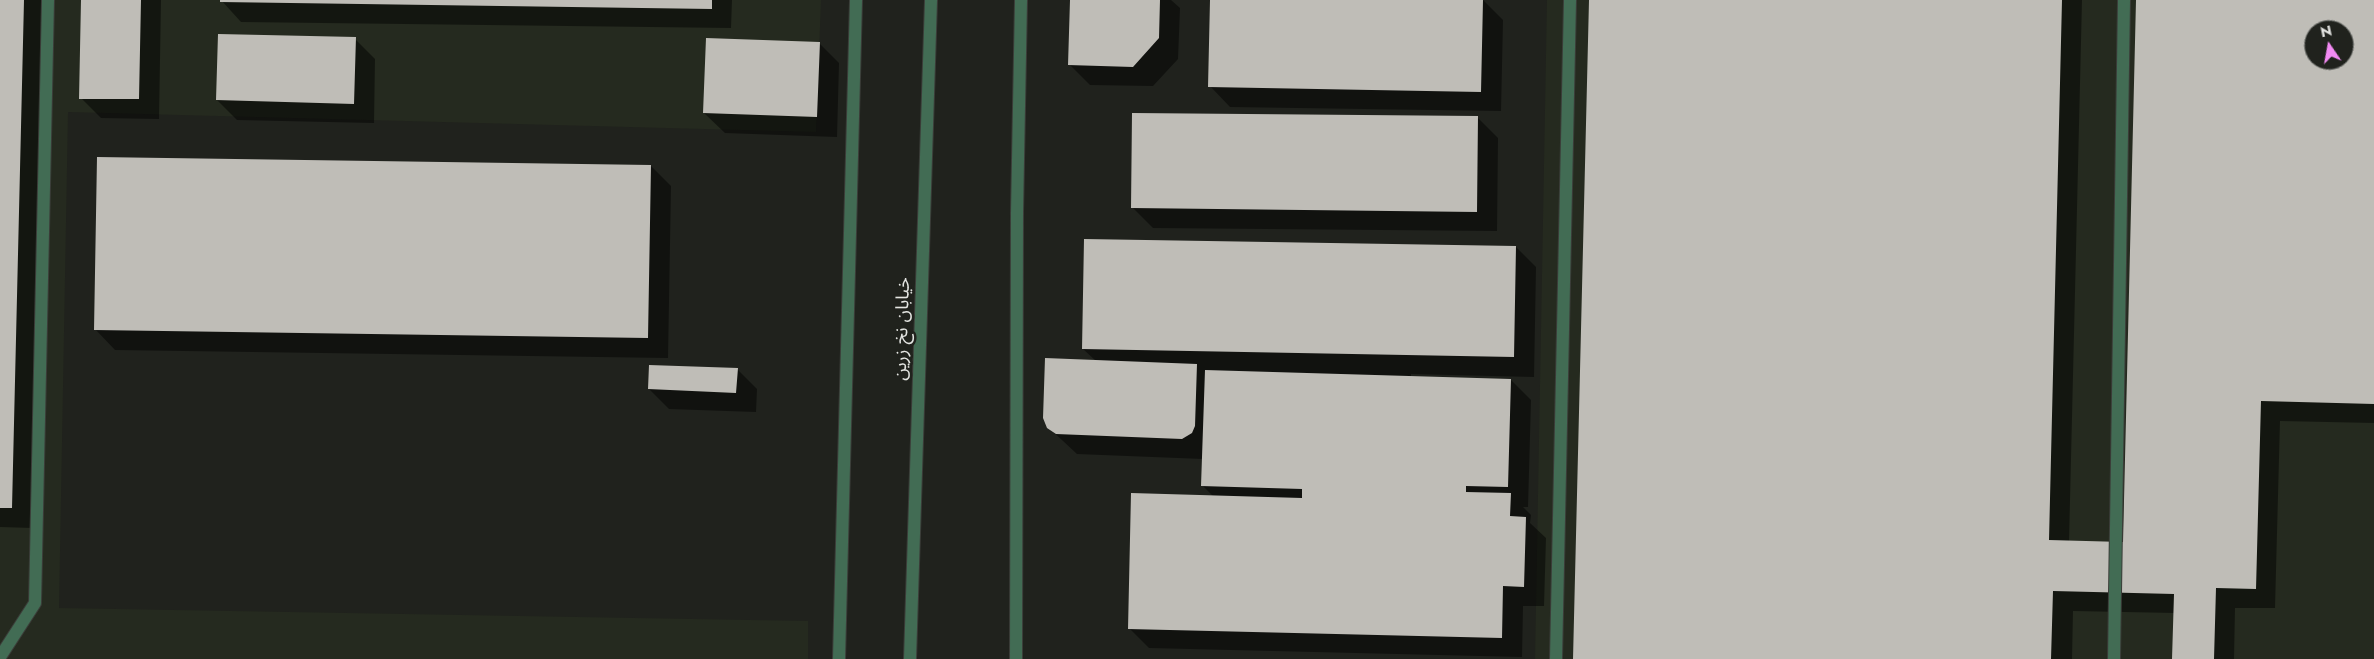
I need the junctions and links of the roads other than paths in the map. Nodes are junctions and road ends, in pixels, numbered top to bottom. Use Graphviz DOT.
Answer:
graph roads {
  1 [pos="48,0"];
  2 [pos="856,0"];
  3 [pos="931,0"];
  4 [pos="1021,0"];
  5 [pos="1570,0"];
  6 [pos="2124,0"];
  7 [pos="0,657"];
  8 [pos="839,659"];
  9 [pos="910,659"];
  10 [pos="1016,659"];
  11 [pos="1556,659"];
  12 [pos="2114,659"];
  1 -- 7 [label="street"];
  2 -- 8 [label="street"];
  3 -- 9 [label="street, خیابان نخ زرین"];
  4 -- 10 [label="street"];
  5 -- 11 [label="street"];
  6 -- 12 [label="street"];
}
